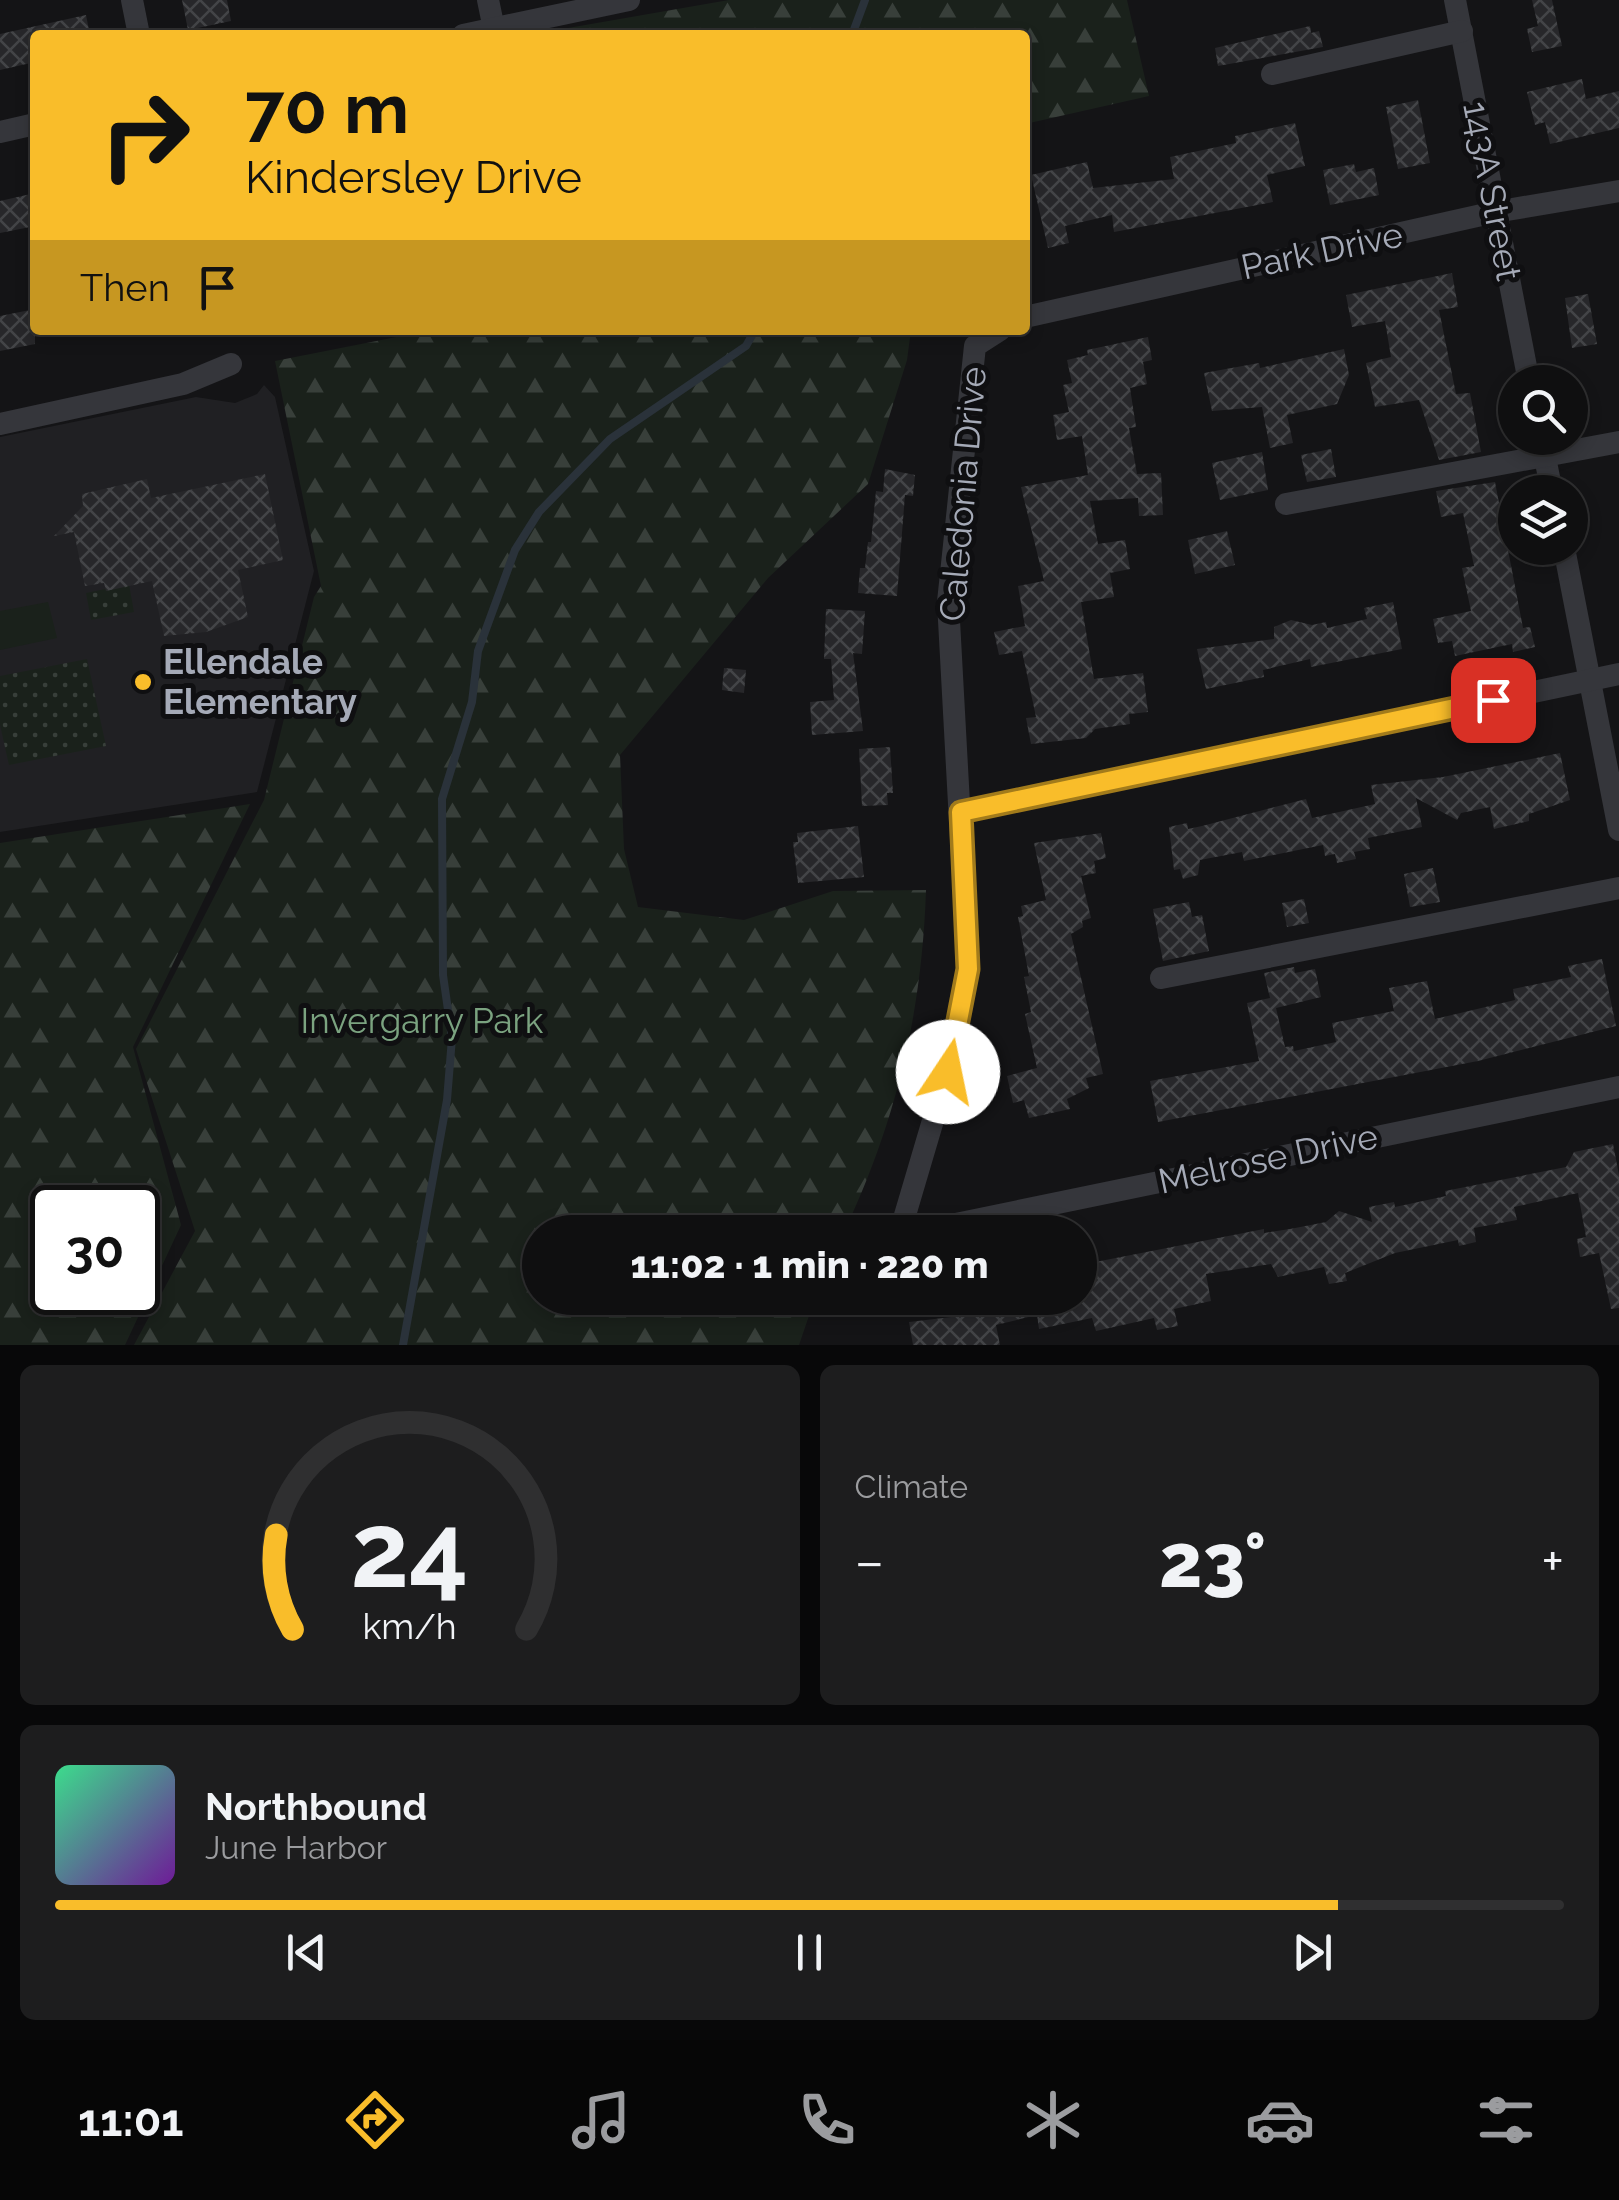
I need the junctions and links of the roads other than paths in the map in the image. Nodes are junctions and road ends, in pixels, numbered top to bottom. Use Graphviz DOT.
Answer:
graph roads {
  1 [pos="132,0"];
  2 [pos="488,0"];
  3 [pos="629,0"];
  4 [pos="1455,0"];
  5 [pos="494,28"];
  6 [pos="138,30"];
  7 [pos="485,30"];
  8 [pos="1462,31"];
  9 [pos="1272,74"];
  10 [pos="30,125"];
  11 [pos="0,132"];
  12 [pos="1619,191"];
  13 [pos="1495,212"];
  14 [pos="1030,316"];
  15 [pos="992,335"];
  16 [pos="231,364"];
  17 [pos="1526,365"];
  18 [pos="0,424"];
  19 [pos="1619,442"];
  20 [pos="1588,444"];
  21 [pos="1502,455"];
  22 [pos="1286,504"];
  23 [pos="1568,565"];
  24 [pos="1619,674"];
  25 [pos="1592,680"];
  26 [pos="961,812"];
  27 [pos="1619,830"];
  28 [pos="1619,888"];
  29 [pos="1160,978"];
  30 [pos="1619,1087"];
  31 [pos="905,1215"];
  32 [pos="1000,1215"];
  1 -- 6 [label="street"];
  2 -- 5 [label="street"];
  3 -- 5 [label="street"];
  4 -- 8 [label="street, 143A Street"];
  5 -- 7 [label="street"];
  8 -- 9 [label="street"];
  8 -- 13 [label="street, 143A Street"];
  10 -- 11 [label="street"];
  12 -- 13 [label="street, Park Drive"];
  13 -- 14 [label="street, Park Drive"];
  13 -- 17 [label="street, 143A Street"];
  15 -- 26 [label="street, Caledonia Drive"];
  16 -- 18 [label="street"];
  19 -- 20 [label="street"];
  21 -- 22 [label="street"];
  23 -- 25 [label="street"];
  24 -- 25 [label="street"];
  25 -- 26 [label="street"];
  25 -- 27 [label="street"];
  26 -- 31 [label="street, Caledonia Drive"];
  28 -- 29 [label="street"];
  30 -- 32 [label="street, Melrose Drive"];
}
